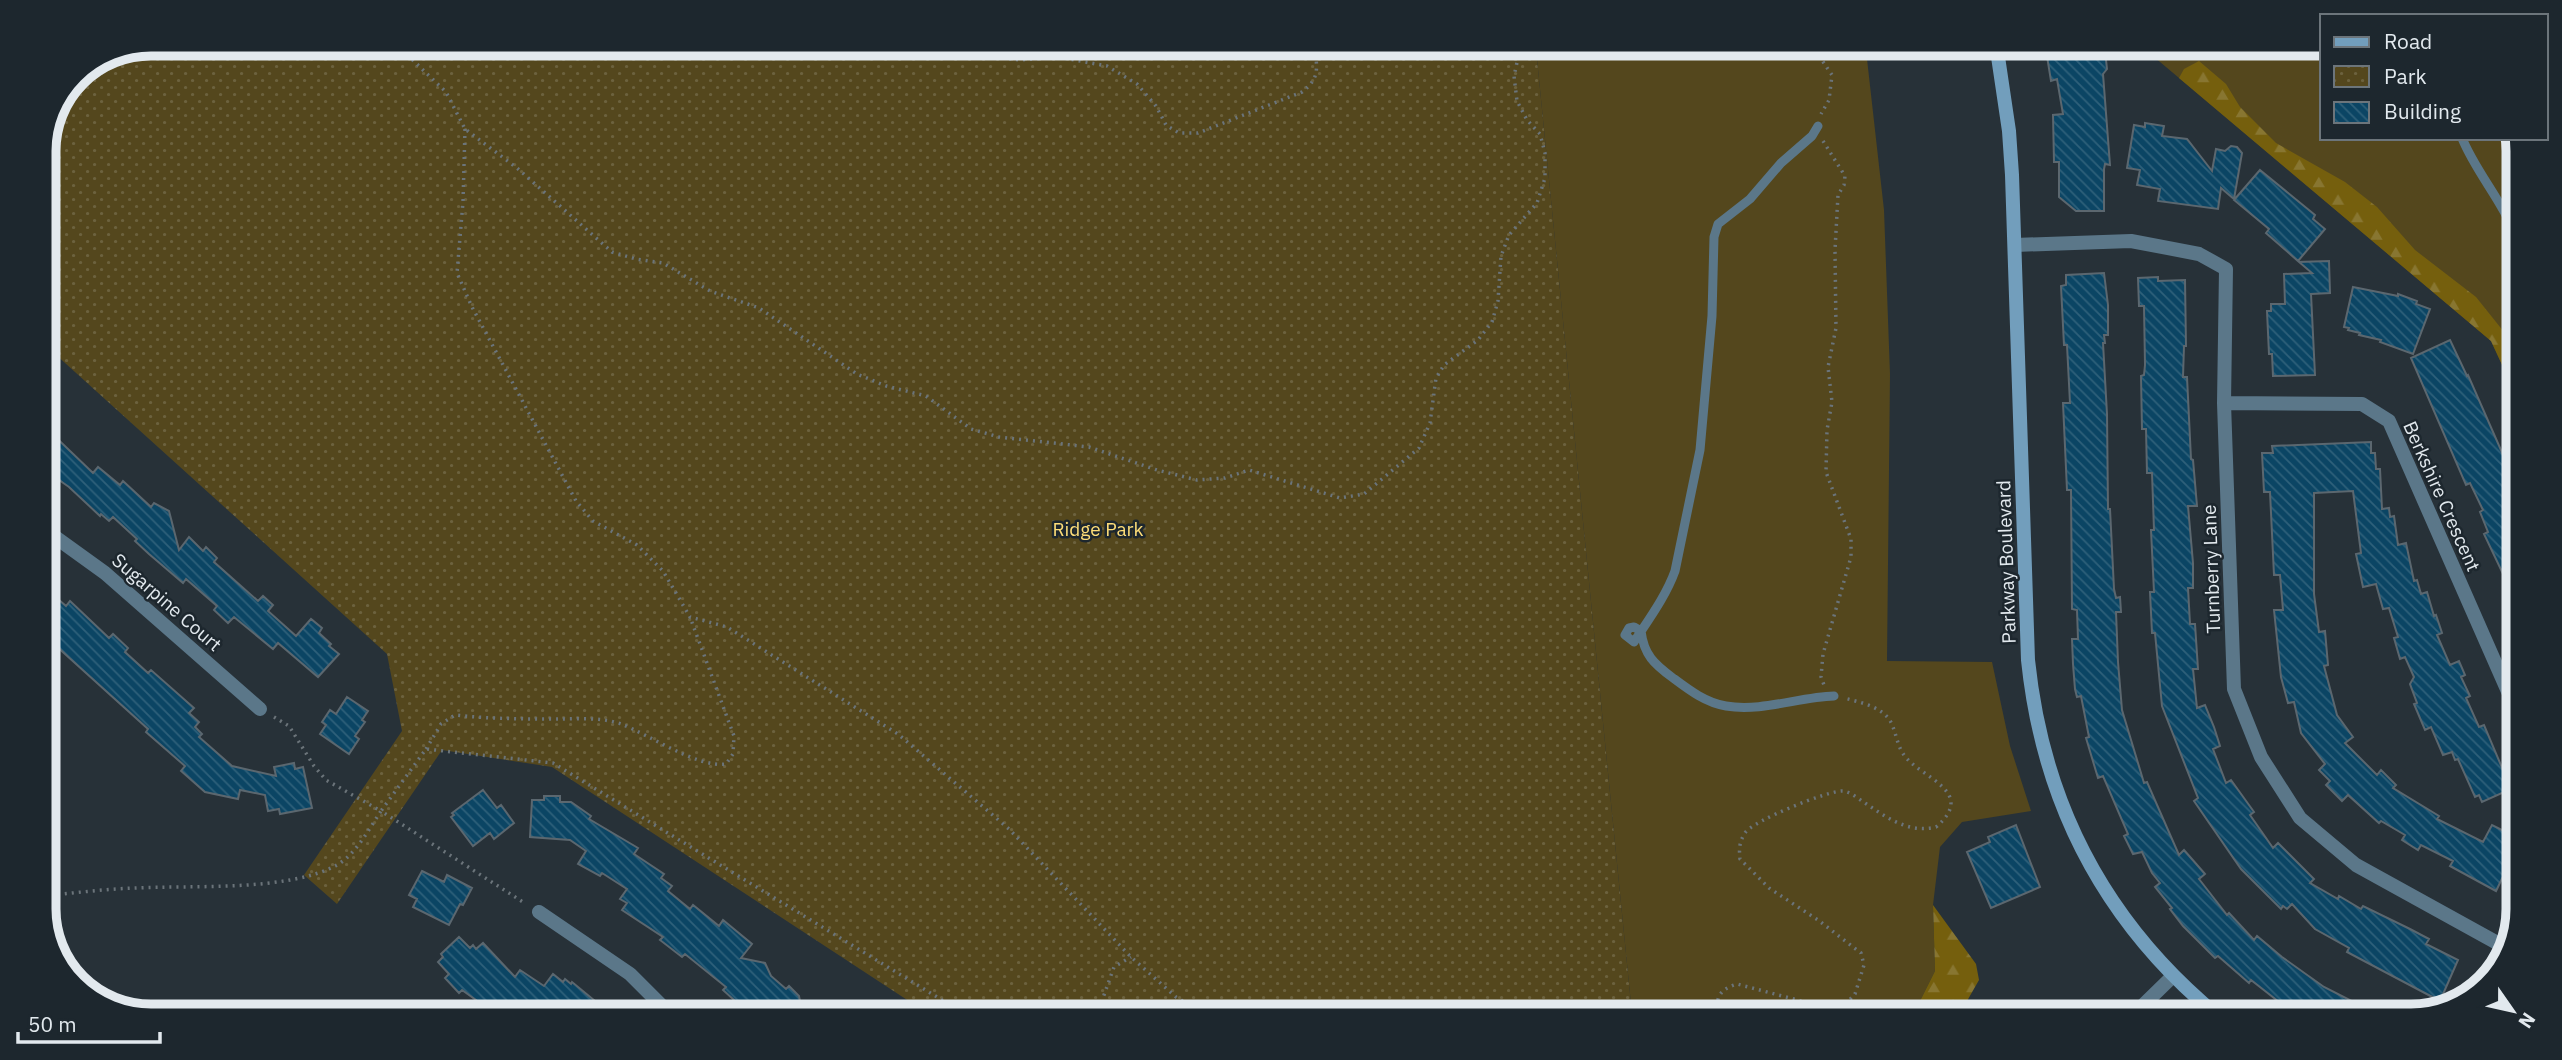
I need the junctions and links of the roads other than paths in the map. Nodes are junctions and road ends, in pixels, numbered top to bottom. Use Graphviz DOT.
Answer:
graph roads {
  1 [pos="1998,56"];
  2 [pos="1818,126"];
  3 [pos="2463,140"];
  4 [pos="2506,213"];
  5 [pos="2015,245"];
  6 [pos="2224,403"];
  7 [pos="56,538"];
  8 [pos="1641,631"];
  9 [pos="1644,650"];
  10 [pos="2506,687"];
  11 [pos="1834,696"];
  12 [pos="260,709"];
  13 [pos="539,912"];
  14 [pos="2499,943"];
  15 [pos="2173,976"];
  16 [pos="660,1004"];
  17 [pos="2144,1004"];
  18 [pos="2204,1004"];
  1 -- 5 [label="street, Parkway Boulevard"];
  2 -- 8 [label="lane"];
  3 -- 4 [label="lane"];
  5 -- 6 [label="street, Turnberry Lane"];
  5 -- 15 [label="street, Parkway Boulevard"];
  6 -- 10 [label="street, Berkshire Crescent"];
  6 -- 14 [label="street, Turnberry Lane"];
  7 -- 12 [label="street, Sugarpine Court"];
  8 -- 9 [label="lane"];
  8 -- 9 [label="lane"];
  9 -- 11 [label="lane"];
  13 -- 16 [label="street"];
  15 -- 17 [label="street"];
  15 -- 18 [label="street, Parkway Boulevard"];
}
